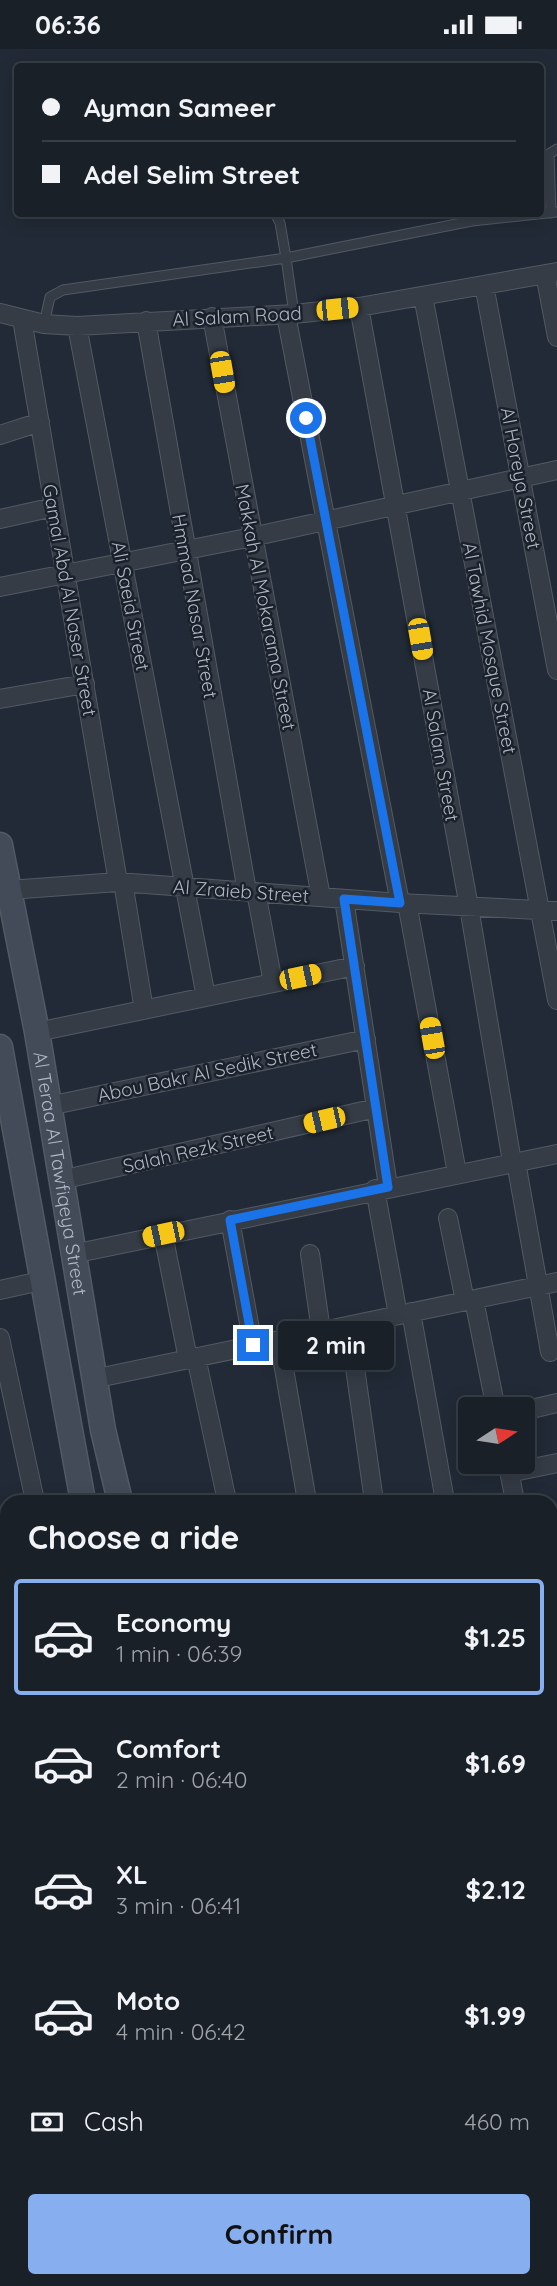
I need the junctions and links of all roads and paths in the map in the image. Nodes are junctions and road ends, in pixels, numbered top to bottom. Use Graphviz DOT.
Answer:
graph roads {
  1 [pos="557,149"];
  2 [pos="554,213"];
  3 [pos="276,217"];
  4 [pos="513,217"];
  5 [pos="286,258"];
  6 [pos="551,273"];
  7 [pos="484,285"];
  8 [pos="423,296"];
  9 [pos="359,307"];
  10 [pos="0,313"];
  11 [pos="290,315"];
  12 [pos="212,317"];
  13 [pos="22,319"];
  14 [pos="146,321"];
  15 [pos="44,324"];
  16 [pos="77,326"];
  17 [pos="557,337"];
  18 [pos="40,422"];
  19 [pos="0,435"];
  20 [pos="557,470"];
  21 [pos="521,478"];
  22 [pos="459,491"];
  23 [pos="395,506"];
  24 [pos="54,507"];
  25 [pos="0,519"];
  26 [pos="326,521"];
  27 [pos="252,537"];
  28 [pos="184,551"];
  29 [pos="123,563"];
  30 [pos="66,574"];
  31 [pos="0,587"];
  32 [pos="557,670"];
  33 [pos="85,684"];
  34 [pos="0,699"];
  35 [pos="0,845"];
  36 [pos="121,882"];
  37 [pos="187,887"];
  38 [pos="9,890"];
  39 [pos="251,891"];
  40 [pos="321,897"];
  41 [pos="344,899"];
  42 [pos="403,903"];
  43 [pos="469,907"];
  44 [pos="549,911"];
  45 [pos="355,966"];
  46 [pos="272,983"];
  47 [pos="206,997"];
  48 [pos="557,1000"];
  49 [pos="144,1010"];
  50 [pos="37,1032"];
  51 [pos="366,1038"];
  52 [pos="0,1047"];
  53 [pos="49,1106"];
  54 [pos="376,1108"];
  55 [pos="557,1154"];
  56 [pos="514,1162"];
  57 [pos="457,1173"];
  58 [pos="61,1180"];
  59 [pos="381,1188"];
  60 [pos="448,1218"];
  61 [pos="230,1220"];
  62 [pos="163,1234"];
  63 [pos="73,1254"];
  64 [pos="310,1254"];
  65 [pos="45,1280"];
  66 [pos="557,1282"];
  67 [pos="539,1286"];
  68 [pos="0,1290"];
  69 [pos="470,1301"];
  70 [pos="405,1314"];
  71 [pos="349,1326"];
  72 [pos="321,1331"];
  73 [pos="0,1338"];
  74 [pos="279,1340"];
  75 [pos="253,1345"];
  76 [pos="550,1352"];
  77 [pos="192,1358"];
  78 [pos="93,1379"];
  79 [pos="493,1397"];
  80 [pos="557,1403"];
  81 [pos="536,1408"];
  82 [pos="557,1463"];
  83 [pos="536,1465"];
  84 [pos="509,1474"];
  85 [pos="34,1495"];
  86 [pos="82,1495"];
  87 [pos="119,1495"];
  88 [pos="226,1495"];
  89 [pos="306,1495"];
  90 [pos="373,1495"];
  91 [pos="444,1495"];
  92 [pos="514,1495"];
  1 -- 2 [label="lane"];
  3 -- 5 [label="lane"];
  4 -- 5 [label="lane"];
  5 -- 11 [label="lane"];
  5 -- 15 [label="lane"];
  6 -- 7 [label="street, Al Salam Road"];
  6 -- 17 [label="street"];
  7 -- 8 [label="street, Al Salam Road"];
  7 -- 21 [label="street, Al Horeya Street"];
  8 -- 9 [label="street, Al Salam Road"];
  8 -- 22 [label="street, Al Tawhid Mosque Street"];
  9 -- 11 [label="street, Al Salam Road"];
  9 -- 23 [label="street, Al Salam Street"];
  10 -- 13 [label="street, Al Salam Road"];
  11 -- 12 [label="street, Al Salam Road"];
  11 -- 26 [label="street"];
  12 -- 14 [label="street, Al Salam Road"];
  12 -- 27 [label="street, Makkah Al Mokarama Street"];
  13 -- 15 [label="street, Al Salam Road"];
  13 -- 18 [label="street, Gamal Abd Al Naser Street"];
  14 -- 16 [label="street, Al Salam Road"];
  14 -- 28 [label="street, Hmmad Nasar Street"];
  15 -- 16 [label="street, Al Salam Road"];
  16 -- 29 [label="street, Ali Saeid Street"];
  18 -- 19 [label="street"];
  18 -- 24 [label="street, Gamal Abd Al Naser Street"];
  20 -- 21 [label="street"];
  21 -- 22 [label="street"];
  21 -- 32 [label="street, Al Horeya Street"];
  22 -- 23 [label="street"];
  22 -- 44 [label="street, Al Tawhid Mosque Street"];
  23 -- 26 [label="street"];
  23 -- 43 [label="street, Al Salam Street"];
  24 -- 25 [label="street"];
  24 -- 30 [label="street, Gamal Abd Al Naser Street"];
  26 -- 27 [label="street"];
  26 -- 42 [label="street"];
  27 -- 28 [label="street"];
  27 -- 40 [label="street, Makkah Al Mokarama Street"];
  28 -- 29 [label="street"];
  28 -- 39 [label="street, Hmmad Nasar Street"];
  29 -- 30 [label="street"];
  29 -- 37 [label="street, Ali Saeid Street"];
  30 -- 31 [label="street"];
  30 -- 33 [label="street, Gamal Abd Al Naser Street"];
  33 -- 34 [label="street"];
  33 -- 36 [label="street, Gamal Abd Al Naser Street"];
  35 -- 38 [label="main road, Al Teraa Al Tawfiqeya Street"];
  36 -- 37 [label="street, Al Zraieb Street"];
  36 -- 38 [label="street, Al Zraieb Street"];
  36 -- 49 [label="street, Gamal Abd Al Naser Street"];
  37 -- 39 [label="street, Al Zraieb Street"];
  37 -- 47 [label="street, Ali Saeid Street"];
  38 -- 50 [label="main road, Al Teraa Al Tawfiqeya Street"];
  39 -- 40 [label="street, Al Zraieb Street"];
  39 -- 46 [label="street, Hmmad Nasar Street"];
  40 -- 41 [label="street, Al Zraieb Street"];
  41 -- 42 [label="street, Al Zraieb Street"];
  41 -- 45 [label="street"];
  42 -- 43 [label="street, Al Zraieb Street"];
  42 -- 57 [label="street"];
  43 -- 44 [label="street, Al Zraieb Street"];
  43 -- 56 [label="street, Al Salam Street"];
  44 -- 48 [label="street, Al Tawhid Mosque Street"];
  45 -- 46 [label="street"];
  45 -- 51 [label="street"];
  46 -- 47 [label="street"];
  47 -- 49 [label="street"];
  49 -- 50 [label="street"];
  50 -- 53 [label="main road, Al Teraa Al Tawfiqeya Street"];
  51 -- 53 [label="street, Abou Bakr Al Sedik Street"];
  51 -- 54 [label="street"];
  52 -- 65 [label="main road, Al Teraa Al Tawfiqeya Street"];
  53 -- 58 [label="main road, Al Teraa Al Tawfiqeya Street"];
  54 -- 58 [label="street, Salah Rezk Street"];
  54 -- 59 [label="street"];
  55 -- 56 [label="street"];
  56 -- 57 [label="street"];
  56 -- 67 [label="street"];
  57 -- 59 [label="street"];
  58 -- 63 [label="main road, Al Teraa Al Tawfiqeya Street"];
  59 -- 61 [label="street"];
  59 -- 70 [label="street"];
  60 -- 69 [label="street"];
  61 -- 62 [label="street"];
  61 -- 75 [label="street"];
  62 -- 63 [label="street"];
  62 -- 77 [label="street"];
  63 -- 78 [label="main road, Al Teraa Al Tawfiqeya Street"];
  64 -- 72 [label="street"];
  65 -- 68 [label="street"];
  65 -- 86 [label="main road, Al Teraa Al Tawfiqeya Street"];
  66 -- 67 [label="street"];
  67 -- 69 [label="street"];
  67 -- 76 [label="street"];
  69 -- 70 [label="street"];
  69 -- 79 [label="street"];
  70 -- 71 [label="street"];
  70 -- 91 [label="street"];
  71 -- 72 [label="street"];
  71 -- 90 [label="street"];
  72 -- 74 [label="street"];
  73 -- 85 [label="street"];
  74 -- 75 [label="street"];
  74 -- 89 [label="street"];
  75 -- 77 [label="street"];
  77 -- 78 [label="street"];
  77 -- 88 [label="street"];
  78 -- 87 [label="main road, Al Teraa Al Tawfiqeya Street"];
  80 -- 81 [label="street"];
  82 -- 83 [label="street"];
  84 -- 92 [label="street"];
}
